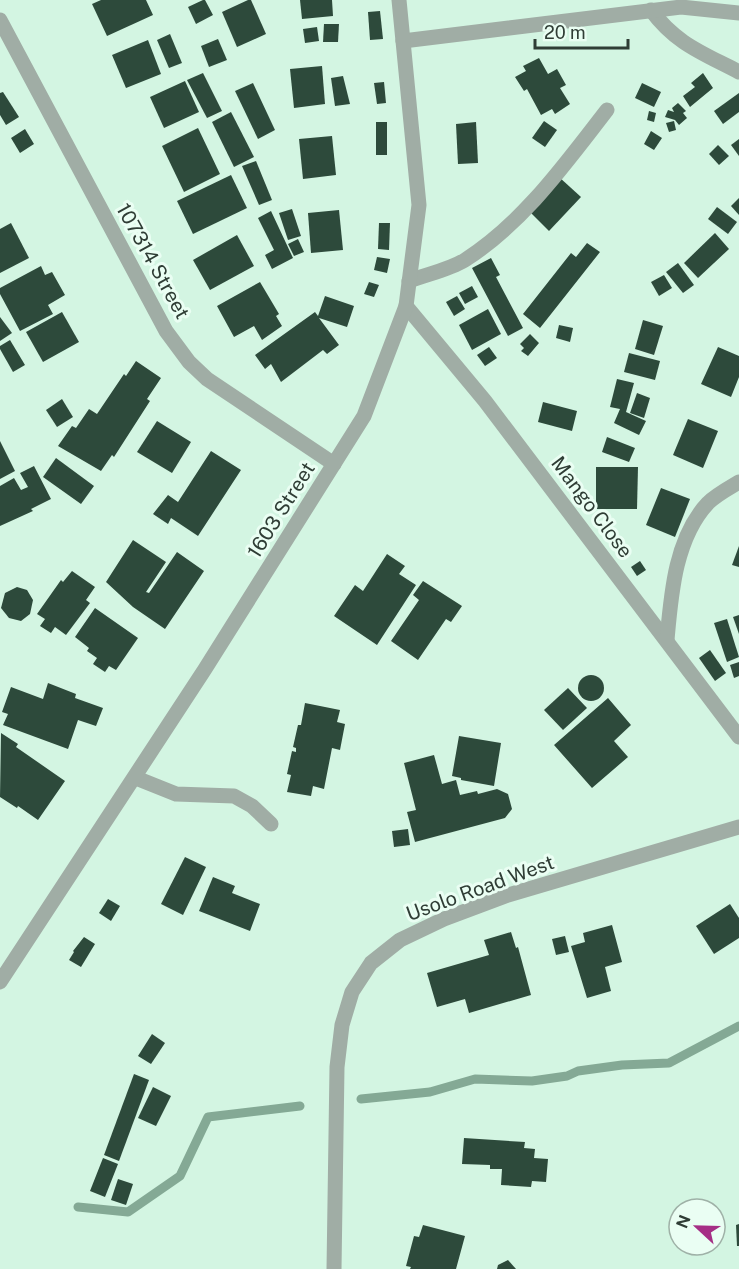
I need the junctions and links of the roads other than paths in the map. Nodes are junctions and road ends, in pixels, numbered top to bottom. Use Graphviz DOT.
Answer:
graph roads {
  1 [pos="399,0"];
  2 [pos="680,3"];
  3 [pos="651,10"];
  4 [pos="739,13"];
  5 [pos="0,20"];
  6 [pos="403,41"];
  7 [pos="739,72"];
  8 [pos="607,110"];
  9 [pos="409,281"];
  10 [pos="406,306"];
  11 [pos="334,464"];
  12 [pos="739,482"];
  13 [pos="667,640"];
  14 [pos="739,737"];
  15 [pos="136,778"];
  16 [pos="271,824"];
  17 [pos="739,827"];
  18 [pos="0,982"];
  19 [pos="334,1269"];
  1 -- 6 [label="street, 1603 Street"];
  2 -- 3 [label="street"];
  2 -- 4 [label="street"];
  3 -- 6 [label="street"];
  3 -- 7 [label="street"];
  5 -- 11 [label="street, 107314 Street"];
  6 -- 9 [label="street, 1603 Street"];
  8 -- 9 [label="street"];
  9 -- 10 [label="street, 1603 Street"];
  10 -- 11 [label="street, 1603 Street"];
  10 -- 13 [label="street, Mango Close"];
  11 -- 15 [label="street, 1603 Street"];
  12 -- 13 [label="street"];
  13 -- 14 [label="street, Mango Close"];
  15 -- 16 [label="street"];
  15 -- 18 [label="street, 1603 Street"];
  17 -- 19 [label="street, Usolo Road West"];
}
